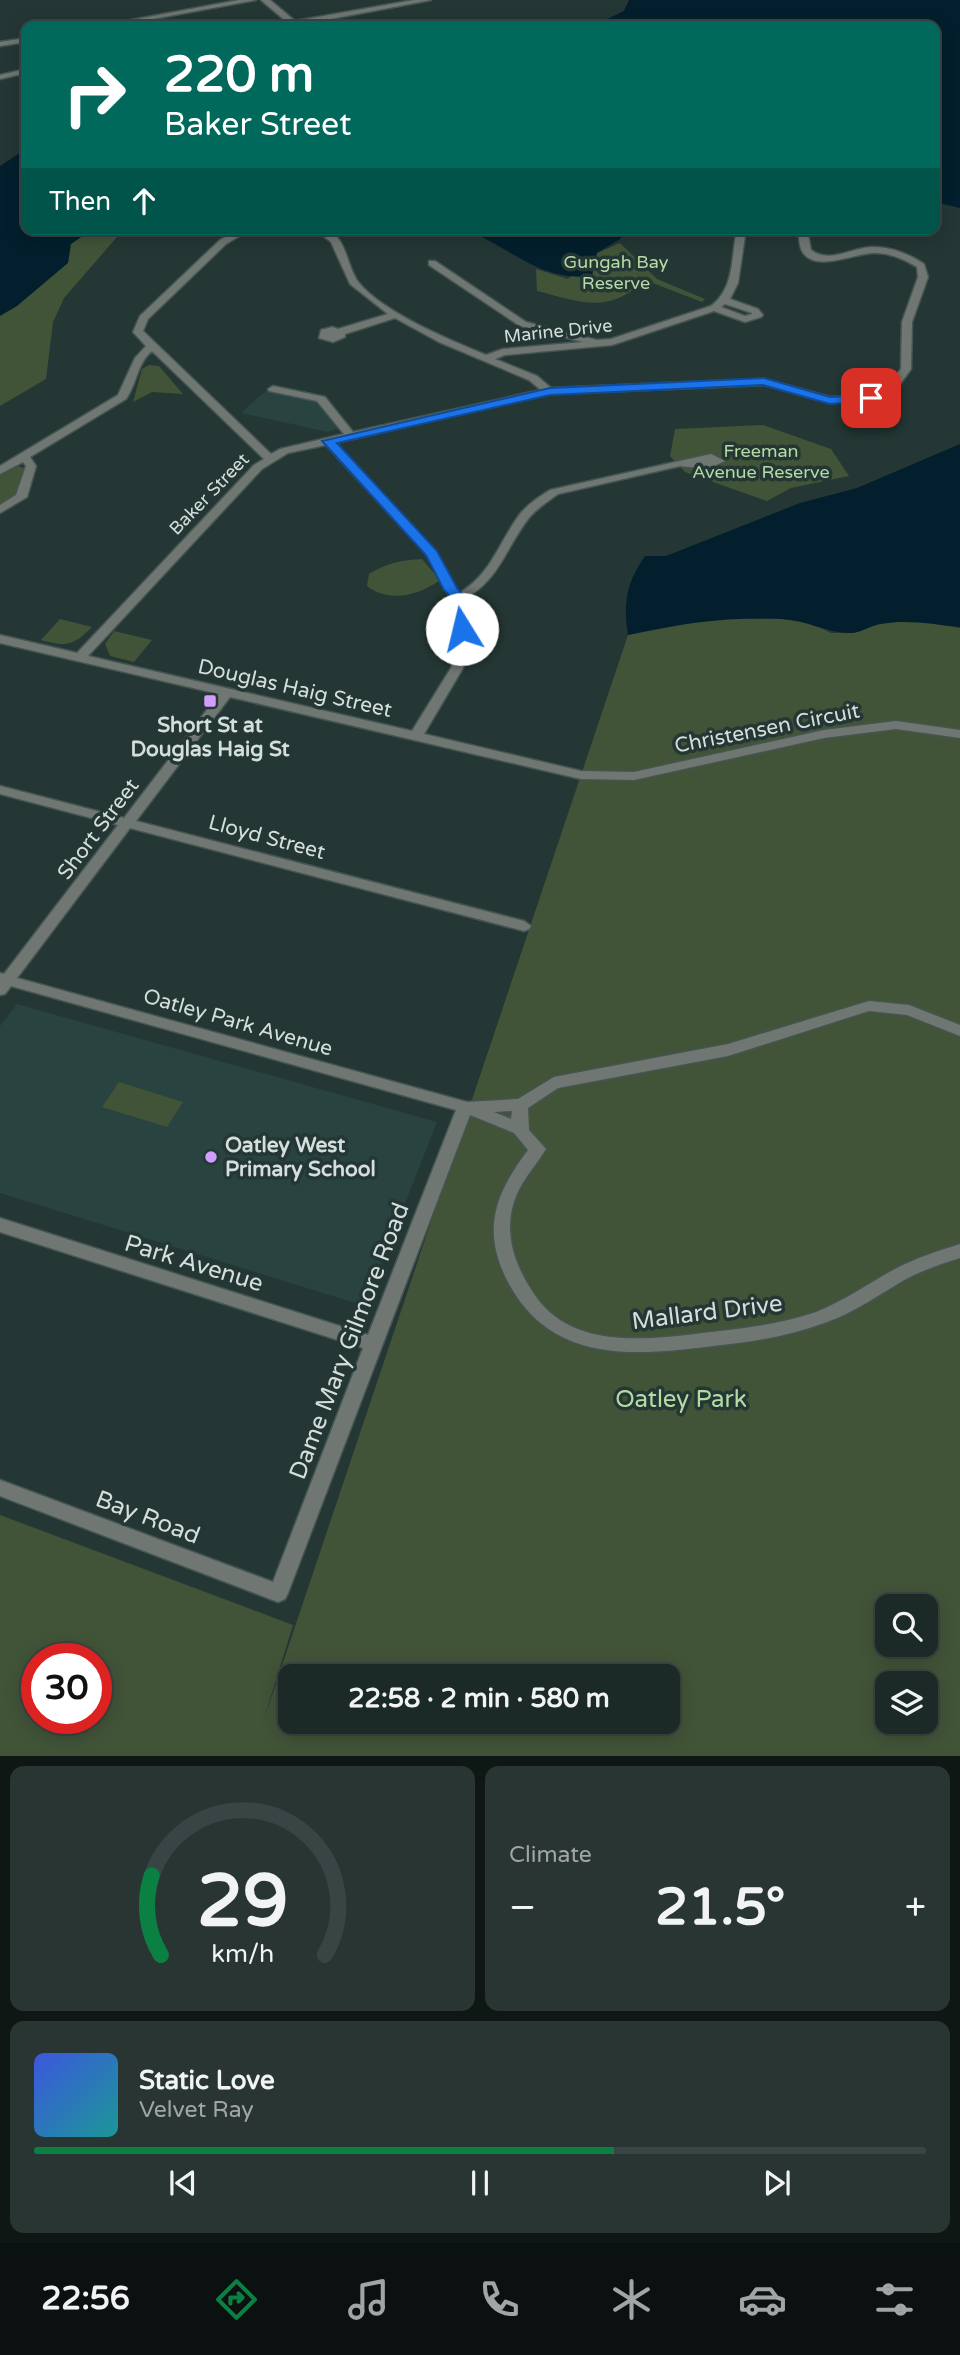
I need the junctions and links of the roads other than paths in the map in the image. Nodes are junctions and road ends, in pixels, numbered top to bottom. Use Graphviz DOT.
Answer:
graph roads {
  1 [pos="252,0"];
  2 [pos="265,0"];
  3 [pos="427,0"];
  4 [pos="132,21"];
  5 [pos="290,21"];
  6 [pos="311,21"];
  7 [pos="21,41"];
  8 [pos="0,44"];
  9 [pos="21,72"];
  10 [pos="0,77"];
  11 [pos="236,235"];
  12 [pos="327,235"];
  13 [pos="741,235"];
  14 [pos="803,235"];
  15 [pos="432,263"];
  16 [pos="726,301"];
  17 [pos="714,308"];
  18 [pos="395,315"];
  19 [pos="340,332"];
  20 [pos="599,344"];
  21 [pos="151,348"];
  22 [pos="486,359"];
  23 [pos="273,389"];
  24 [pos="550,391"];
  25 [pos="351,436"];
  26 [pos="328,441"];
  27 [pos="25,457"];
  28 [pos="269,458"];
  29 [pos="679,463"];
  30 [pos="0,471"];
  31 [pos="0,510"];
  32 [pos="459,598"];
  33 [pos="0,639"];
  34 [pos="80,657"];
  35 [pos="227,692"];
  36 [pos="960,734"];
  37 [pos="416,736"];
  38 [pos="581,775"];
  39 [pos="0,790"];
  40 [pos="130,823"];
  41 [pos="524,926"];
  42 [pos="3,983"];
  43 [pos="960,1031"];
  44 [pos="521,1105"];
  45 [pos="465,1107"];
  46 [pos="520,1129"];
  47 [pos="0,1225"];
  48 [pos="960,1251"];
  49 [pos="373,1344"];
  50 [pos="0,1488"];
  51 [pos="278,1593"];
  1 -- 4 [label="street"];
  2 -- 5 [label="street"];
  3 -- 6 [label="street"];
  7 -- 8 [label="street"];
  9 -- 10 [label="street"];
  11 -- 21 [label="street"];
  12 -- 18 [label="street"];
  13 -- 16 [label="street"];
  14 -- 24 [label="street, Baker Street"];
  15 -- 20 [label="street"];
  16 -- 17 [label="street, Marine Drive"];
  16 -- 17 [label="street"];
  17 -- 20 [label="street, Marine Drive"];
  18 -- 19 [label="street"];
  18 -- 22 [label="street"];
  20 -- 22 [label="street, Marine Drive"];
  21 -- 27 [label="street"];
  21 -- 28 [label="street"];
  22 -- 24 [label="street"];
  23 -- 25 [label="street"];
  24 -- 25 [label="street, Baker Street"];
  25 -- 26 [label="street, Baker Street"];
  26 -- 28 [label="street, Baker Street"];
  26 -- 32 [label="street"];
  27 -- 30 [label="street"];
  27 -- 31 [label="street"];
  28 -- 34 [label="street, Baker Street"];
  29 -- 32 [label="street"];
  32 -- 37 [label="street"];
  33 -- 34 [label="street, Douglas Haig Street"];
  34 -- 35 [label="street, Douglas Haig Street"];
  35 -- 37 [label="street, Douglas Haig Street"];
  35 -- 40 [label="street, Short Street"];
  36 -- 38 [label="street, Christensen Circuit"];
  37 -- 38 [label="street, Douglas Haig Street"];
  39 -- 40 [label="street, Lloyd Street"];
  40 -- 41 [label="street, Lloyd Street"];
  40 -- 42 [label="street, Short Street"];
  42 -- 45 [label="street, Oatley Park Avenue"];
  43 -- 44 [label="street"];
  44 -- 45 [label="street"];
  44 -- 46 [label="street"];
  45 -- 46 [label="street"];
  45 -- 49 [label="street, Dame Mary Gilmore Road"];
  46 -- 48 [label="street, Mallard Drive"];
  47 -- 49 [label="street, Park Avenue"];
  49 -- 51 [label="street, Dame Mary Gilmore Road"];
  50 -- 51 [label="street, Bay Road"];
}
